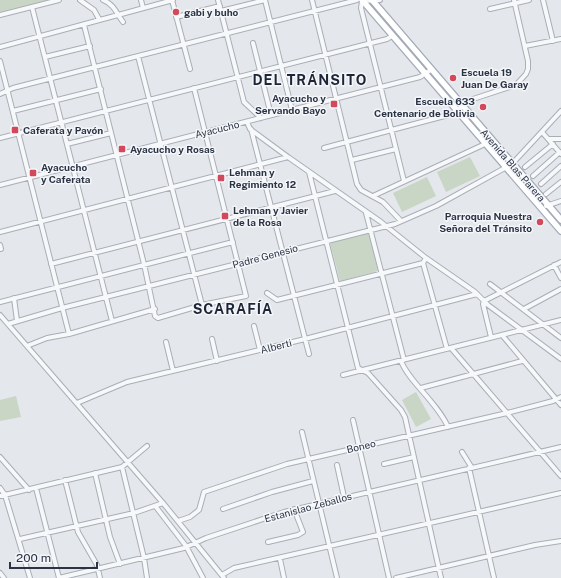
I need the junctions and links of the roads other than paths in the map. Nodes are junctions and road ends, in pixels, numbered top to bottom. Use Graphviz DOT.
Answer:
graph roads {
  1 [pos="59,0"];
  2 [pos="80,0"];
  3 [pos="103,0"];
  4 [pos="141,0"];
  5 [pos="172,0"];
  6 [pos="218,0"];
  7 [pos="265,0"];
  8 [pos="312,0"];
  9 [pos="360,0"];
  10 [pos="380,0"];
  11 [pos="529,0"];
  12 [pos="543,0"];
  13 [pos="109,1"];
  14 [pos="373,1"];
  15 [pos="514,2"];
  16 [pos="32,7"];
  17 [pos="143,8"];
  18 [pos="220,9"];
  19 [pos="490,9"];
  20 [pos="314,11"];
  21 [pos="119,14"];
  22 [pos="0,15"];
  23 [pos="176,17"];
  24 [pos="99,19"];
  25 [pos="123,22"];
  26 [pos="270,22"];
  27 [pos="84,25"];
  28 [pos="226,33"];
  29 [pos="392,36"];
  30 [pos="40,37"];
  31 [pos="561,39"];
  32 [pos="553,41"];
  33 [pos="253,43"];
  34 [pos="370,43"];
  35 [pos="182,45"];
  36 [pos="90,46"];
  37 [pos="525,46"];
  38 [pos="0,47"];
  39 [pos="326,55"];
  40 [pos="138,56"];
  41 [pos="45,57"];
  42 [pos="0,61"];
  43 [pos="95,66"];
  44 [pos="282,66"];
  45 [pos="190,69"];
  46 [pos="432,69"];
  47 [pos="260,71"];
  48 [pos="425,74"];
  49 [pos="238,77"];
  50 [pos="51,78"];
  51 [pos="380,87"];
  52 [pos="194,88"];
  53 [pos="100,89"];
  54 [pos="8,90"];
  55 [pos="0,94"];
  56 [pos="337,98"];
  57 [pos="149,99"];
  58 [pos="56,100"];
  59 [pos="463,106"];
  60 [pos="292,110"];
  61 [pos="13,111"];
  62 [pos="106,111"];
  63 [pos="457,111"];
  64 [pos="561,111"];
  65 [pos="271,115"];
  66 [pos="261,118"];
  67 [pos="62,122"];
  68 [pos="247,122"];
  69 [pos="250,129"];
  70 [pos="391,131"];
  71 [pos="205,132"];
  72 [pos="542,132"];
  73 [pos="18,133"];
  74 [pos="111,133"];
  75 [pos="0,138"];
  76 [pos="549,139"];
  77 [pos="561,139"];
  78 [pos="348,142"];
  79 [pos="161,143"];
  80 [pos="67,144"];
  81 [pos="486,144"];
  82 [pos="552,144"];
  83 [pos="324,148"];
  84 [pos="396,149"];
  85 [pos="560,153"];
  86 [pos="117,154"];
  87 [pos="288,157"];
  88 [pos="352,160"];
  89 [pos="259,164"];
  90 [pos="512,164"];
  91 [pos="73,166"];
  92 [pos="561,166"];
  93 [pos="525,167"];
  94 [pos="506,168"];
  95 [pos="309,172"];
  96 [pos="216,175"];
  97 [pos="533,176"];
  98 [pos="29,177"];
  99 [pos="404,181"];
  100 [pos="541,184"];
  101 [pos="0,185"];
  102 [pos="560,185"];
  103 [pos="172,187"];
  104 [pos="335,191"];
  105 [pos="546,194"];
  106 [pos="373,196"];
  107 [pos="314,197"];
  108 [pos="128,198"];
  109 [pos="561,201"];
  110 [pos="548,205"];
  111 [pos="271,208"];
  112 [pos="84,210"];
  113 [pos="542,210"];
  114 [pos="366,213"];
  115 [pos="227,219"];
  116 [pos="561,220"];
  117 [pos="40,221"];
  118 [pos="401,221"];
  119 [pos="385,226"];
  120 [pos="183,230"];
  121 [pos="370,230"];
  122 [pos="561,231"];
  123 [pos="0,232"];
  124 [pos="326,240"];
  125 [pos="139,241"];
  126 [pos="233,242"];
  127 [pos="189,252"];
  128 [pos="282,252"];
  129 [pos="95,253"];
  130 [pos="426,258"];
  131 [pos="423,262"];
  132 [pos="431,262"];
  133 [pos="561,262"];
  134 [pos="51,264"];
  135 [pos="144,264"];
  136 [pos="238,264"];
  137 [pos="554,265"];
  138 [pos="426,268"];
  139 [pos="380,273"];
  140 [pos="100,275"];
  141 [pos="195,275"];
  142 [pos="561,278"];
  143 [pos="337,284"];
  144 [pos="490,284"];
  145 [pos="57,286"];
  146 [pos="150,286"];
  147 [pos="561,290"];
  148 [pos="502,292"];
  149 [pos="267,293"];
  150 [pos="477,294"];
  151 [pos="293,296"];
  152 [pos="106,297"];
  153 [pos="14,298"];
  154 [pos="484,301"];
  155 [pos="0,302"];
  156 [pos="202,305"];
  157 [pos="435,306"];
  158 [pos="62,308"];
  159 [pos="155,309"];
  160 [pos="524,309"];
  161 [pos="0,315"];
  162 [pos="392,317"];
  163 [pos="561,320"];
  164 [pos="16,321"];
  165 [pos="112,322"];
  166 [pos="8,324"];
  167 [pos="543,324"];
  168 [pos="254,326"];
  169 [pos="348,328"];
  170 [pos="522,330"];
  171 [pos="69,334"];
  172 [pos="502,334"];
  173 [pos="491,337"];
  174 [pos="561,338"];
  175 [pos="212,339"];
  176 [pos="305,339"];
  177 [pos="166,342"];
  178 [pos="27,346"];
  179 [pos="449,349"];
  180 [pos="260,350"];
  181 [pos="309,354"];
  182 [pos="561,359"];
  183 [pos="217,360"];
  184 [pos="402,360"];
  185 [pos="522,361"];
  186 [pos="362,370"];
  187 [pos="173,371"];
  188 [pos="473,374"];
  189 [pos="343,375"];
  190 [pos="421,388"];
  191 [pos="561,397"];
  192 [pos="556,400"];
  193 [pos="77,403"];
  194 [pos="561,405"];
  195 [pos="507,413"];
  196 [pos="353,420"];
  197 [pos="448,427"];
  198 [pos="302,432"];
  199 [pos="409,436"];
  200 [pos="147,446"];
  201 [pos="359,447"];
  202 [pos="561,447"];
  203 [pos="462,452"];
  204 [pos="540,452"];
  205 [pos="0,457"];
  206 [pos="308,458"];
  207 [pos="414,458"];
  208 [pos="128,462"];
  209 [pos="384,464"];
  210 [pos="337,465"];
  211 [pos="122,468"];
  212 [pos="470,468"];
  213 [pos="96,473"];
  214 [pos="561,476"];
  215 [pos="418,479"];
  216 [pos="65,480"];
  217 [pos="314,481"];
  218 [pos="0,488"];
  219 [pos="36,488"];
  220 [pos="29,490"];
  221 [pos="369,491"];
  222 [pos="561,493"];
  223 [pos="5,495"];
  224 [pos="0,496"];
  225 [pos="344,497"];
  226 [pos="164,503"];
  227 [pos="319,503"];
  228 [pos="156,507"];
  229 [pos="224,509"];
  230 [pos="294,509"];
  231 [pos="134,513"];
  232 [pos="478,513"];
  233 [pos="106,519"];
  234 [pos="178,521"];
  235 [pos="429,524"];
  236 [pos="77,527"];
  237 [pos="48,534"];
  238 [pos="379,535"];
  239 [pos="20,539"];
  240 [pos="561,541"];
  241 [pos="196,542"];
  242 [pos="268,542"];
  243 [pos="186,546"];
  244 [pos="330,547"];
  245 [pos="489,556"];
  246 [pos="144,558"];
  247 [pos="280,559"];
  248 [pos="120,564"];
  249 [pos="439,568"];
  250 [pos="98,569"];
  251 [pos="0,573"];
  252 [pos="223,576"];
  253 [pos="4,578"];
  254 [pos="30,578"];
  255 [pos="59,578"];
  256 [pos="100,578"];
  257 [pos="147,578"];
  258 [pos="203,578"];
  259 [pos="284,578"];
  260 [pos="337,578"];
  261 [pos="389,578"];
  262 [pos="396,578"];
  263 [pos="441,578"];
  264 [pos="494,578"];
  1 -- 16 [label="street"];
  2 -- 24 [label="street"];
  3 -- 13 [label="street"];
  4 -- 17 [label="street"];
  5 -- 17 [label="street"];
  5 -- 23 [label="street"];
  6 -- 18 [label="street"];
  7 -- 18 [label="street"];
  7 -- 26 [label="street"];
  8 -- 20 [label="street"];
  9 -- 14 [label="street"];
  9 -- 20 [label="street"];
  9 -- 29 [label="main road, Avenida Blas Parera"];
  9 -- 34 [label="street"];
  10 -- 14 [label="street"];
  11 -- 15 [label="street"];
  12 -- 32 [label="street"];
  13 -- 21 [label="street"];
  14 -- 46 [label="main road, Avenida Blas Parera"];
  15 -- 19 [label="street"];
  15 -- 37 [label="street"];
  16 -- 22 [label="street"];
  16 -- 30 [label="street"];
  17 -- 21 [label="street"];
  18 -- 23 [label="street"];
  18 -- 28 [label="street"];
  20 -- 26 [label="street"];
  20 -- 39 [label="street"];
  21 -- 24 [label="street"];
  21 -- 25 [label="street"];
  23 -- 35 [label="street"];
  24 -- 27 [label="street"];
  26 -- 28 [label="street"];
  26 -- 44 [label="street"];
  27 -- 30 [label="street"];
  27 -- 36 [label="street"];
  28 -- 35 [label="street"];
  28 -- 49 [label="street"];
  29 -- 34 [label="street"];
  29 -- 48 [label="main road, Avenida Blas Parera"];
  30 -- 38 [label="street"];
  30 -- 41 [label="street"];
  31 -- 32 [label="street"];
  32 -- 37 [label="street"];
  33 -- 47 [label="street"];
  34 -- 39 [label="street"];
  34 -- 51 [label="street"];
  35 -- 40 [label="street"];
  35 -- 45 [label="street"];
  36 -- 41 [label="street"];
  36 -- 43 [label="street"];
  37 -- 59 [label="street"];
  39 -- 44 [label="street"];
  39 -- 56 [label="street"];
  40 -- 43 [label="street"];
  40 -- 57 [label="street"];
  41 -- 50 [label="street"];
  42 -- 54 [label="street"];
  43 -- 50 [label="street"];
  43 -- 53 [label="street"];
  44 -- 47 [label="street"];
  44 -- 60 [label="street"];
  46 -- 48 [label="street, Ayacucho"];
  46 -- 59 [label="main road, Avenida Blas Parera"];
  47 -- 49 [label="street"];
  47 -- 65 [label="street"];
  48 -- 51 [label="street, Ayacucho"];
  48 -- 63 [label="main road, Avenida Blas Parera"];
  49 -- 52 [label="street"];
  49 -- 66 [label="street"];
  50 -- 54 [label="street"];
  50 -- 58 [label="street"];
  51 -- 56 [label="street, Ayacucho"];
  51 -- 70 [label="street"];
  52 -- 57 [label="street"];
  52 -- 71 [label="street"];
  53 -- 58 [label="street"];
  53 -- 62 [label="street"];
  54 -- 55 [label="street"];
  54 -- 61 [label="street"];
  56 -- 60 [label="street, Ayacucho"];
  56 -- 78 [label="street"];
  57 -- 62 [label="street"];
  57 -- 79 [label="street"];
  58 -- 61 [label="street"];
  58 -- 67 [label="street"];
  59 -- 63 [label="street"];
  59 -- 90 [label="main road, Avenida Blas Parera"];
  60 -- 65 [label="street, Ayacucho"];
  61 -- 73 [label="street"];
  62 -- 67 [label="street"];
  62 -- 74 [label="street"];
  63 -- 70 [label="street"];
  63 -- 81 [label="main road, Avenida Blas Parera"];
  64 -- 72 [label="street, Padre Genesio"];
  65 -- 66 [label="street, Ayacucho"];
  66 -- 68 [label="street, Ayacucho"];
  67 -- 73 [label="street"];
  67 -- 80 [label="street"];
  68 -- 69 [label="street"];
  68 -- 71 [label="street, Ayacucho"];
  69 -- 87 [label="street"];
  69 -- 89 [label="street"];
  70 -- 78 [label="street"];
  70 -- 84 [label="street"];
  71 -- 79 [label="street, Ayacucho"];
  71 -- 96 [label="street"];
  72 -- 76 [label="street"];
  72 -- 90 [label="street, Padre Genesio"];
  73 -- 75 [label="street"];
  73 -- 98 [label="street"];
  74 -- 80 [label="street"];
  74 -- 86 [label="street"];
  76 -- 77 [label="street"];
  76 -- 82 [label="street"];
  78 -- 83 [label="street"];
  78 -- 88 [label="street"];
  79 -- 86 [label="street, Ayacucho"];
  79 -- 103 [label="street"];
  80 -- 91 [label="street"];
  81 -- 94 [label="main road, Avenida Blas Parera"];
  81 -- 99 [label="street"];
  82 -- 85 [label="street"];
  82 -- 93 [label="street"];
  84 -- 88 [label="street"];
  84 -- 99 [label="street"];
  85 -- 97 [label="street"];
  86 -- 91 [label="street, Ayacucho"];
  86 -- 108 [label="street"];
  87 -- 89 [label="street"];
  87 -- 95 [label="street"];
  88 -- 106 [label="street"];
  89 -- 96 [label="street"];
  89 -- 111 [label="street"];
  90 -- 94 [label="street, Padre Genesio"];
  90 -- 110 [label="main road, Avenida Blas Parera"];
  91 -- 98 [label="street, Ayacucho"];
  91 -- 112 [label="street"];
  92 -- 100 [label="street"];
  94 -- 113 [label="main road, Avenida Blas Parera"];
  94 -- 118 [label="street, Padre Genesio"];
  95 -- 104 [label="street"];
  95 -- 107 [label="street"];
  96 -- 103 [label="street"];
  96 -- 115 [label="street"];
  98 -- 101 [label="street, Ayacucho"];
  98 -- 117 [label="street"];
  99 -- 106 [label="street"];
  102 -- 105 [label="street"];
  103 -- 108 [label="street"];
  103 -- 120 [label="street"];
  104 -- 107 [label="street"];
  104 -- 114 [label="street"];
  106 -- 118 [label="street"];
  107 -- 111 [label="street"];
  107 -- 124 [label="street"];
  108 -- 112 [label="street"];
  108 -- 125 [label="street"];
  109 -- 110 [label="street"];
  110 -- 113 [label="street"];
  110 -- 116 [label="main road, Avenida Blas Parera"];
  111 -- 115 [label="street"];
  111 -- 128 [label="street"];
  112 -- 117 [label="street"];
  112 -- 129 [label="street"];
  113 -- 122 [label="main road, Avenida Blas Parera"];
  114 -- 119 [label="street"];
  114 -- 121 [label="street"];
  115 -- 120 [label="street"];
  115 -- 126 [label="street"];
  117 -- 123 [label="street"];
  117 -- 134 [label="street"];
  118 -- 119 [label="street, Padre Genesio"];
  119 -- 121 [label="street, Padre Genesio"];
  119 -- 130 [label="street"];
  120 -- 125 [label="street"];
  120 -- 127 [label="street"];
  121 -- 124 [label="street, Padre Genesio"];
  121 -- 139 [label="street"];
  124 -- 128 [label="street, Padre Genesio"];
  124 -- 143 [label="street"];
  125 -- 129 [label="street"];
  125 -- 135 [label="street"];
  126 -- 127 [label="street"];
  126 -- 136 [label="street"];
  127 -- 135 [label="street"];
  127 -- 141 [label="street"];
  128 -- 136 [label="street, Padre Genesio"];
  128 -- 151 [label="street"];
  129 -- 134 [label="street"];
  129 -- 140 [label="street"];
  130 -- 131 [label="street"];
  130 -- 132 [label="street"];
  131 -- 138 [label="street"];
  131 -- 139 [label="street"];
  132 -- 138 [label="street"];
  132 -- 150 [label="street"];
  133 -- 137 [label="street"];
  134 -- 145 [label="street"];
  135 -- 140 [label="street"];
  135 -- 146 [label="street"];
  136 -- 141 [label="street, Padre Genesio"];
  136 -- 156 [label="street"];
  137 -- 142 [label="street"];
  137 -- 148 [label="street"];
  138 -- 157 [label="street"];
  139 -- 143 [label="street"];
  139 -- 162 [label="street"];
  140 -- 145 [label="street"];
  140 -- 152 [label="street"];
  141 -- 146 [label="street, Padre Genesio"];
  141 -- 156 [label="street"];
  143 -- 151 [label="street"];
  143 -- 169 [label="street"];
  144 -- 148 [label="street"];
  145 -- 153 [label="street"];
  145 -- 158 [label="street"];
  146 -- 152 [label="street, Padre Genesio"];
  146 -- 159 [label="street"];
  147 -- 160 [label="street"];
  148 -- 154 [label="street"];
  148 -- 160 [label="street"];
  149 -- 151 [label="street"];
  150 -- 154 [label="street"];
  150 -- 157 [label="street, Alberti"];
  151 -- 176 [label="street"];
  152 -- 158 [label="street, Padre Genesio"];
  152 -- 165 [label="street"];
  153 -- 155 [label="street"];
  153 -- 164 [label="street"];
  154 -- 170 [label="street"];
  154 -- 173 [label="street"];
  156 -- 159 [label="street"];
  157 -- 162 [label="street, Alberti"];
  157 -- 179 [label="street"];
  158 -- 164 [label="street, Padre Genesio"];
  158 -- 171 [label="street"];
  159 -- 165 [label="street"];
  160 -- 167 [label="street"];
  161 -- 166 [label="street"];
  162 -- 169 [label="street, Alberti"];
  162 -- 184 [label="street"];
  163 -- 167 [label="street"];
  164 -- 166 [label="street, Padre Genesio"];
  165 -- 171 [label="street"];
  166 -- 178 [label="street"];
  167 -- 170 [label="street"];
  167 -- 174 [label="street"];
  168 -- 180 [label="street"];
  169 -- 176 [label="street, Alberti"];
  169 -- 186 [label="street"];
  170 -- 172 [label="street"];
  170 -- 182 [label="street"];
  171 -- 178 [label="street"];
  172 -- 173 [label="street"];
  172 -- 185 [label="street"];
  173 -- 179 [label="street"];
  175 -- 183 [label="street"];
  176 -- 180 [label="street, Alberti"];
  176 -- 181 [label="street"];
  177 -- 187 [label="street"];
  178 -- 193 [label="street"];
  179 -- 184 [label="street"];
  179 -- 188 [label="street"];
  180 -- 183 [label="street, Alberti"];
  183 -- 187 [label="street, Alberti"];
  184 -- 186 [label="street"];
  184 -- 190 [label="street"];
  185 -- 188 [label="street"];
  185 -- 192 [label="street"];
  186 -- 189 [label="street"];
  186 -- 199 [label="street"];
  187 -- 193 [label="street, Alberti"];
  188 -- 190 [label="street"];
  188 -- 195 [label="street"];
  190 -- 197 [label="street"];
  191 -- 192 [label="street, Boneo"];
  192 -- 194 [label="street"];
  192 -- 195 [label="street, Boneo"];
  193 -- 208 [label="street"];
  195 -- 197 [label="street, Boneo"];
  195 -- 204 [label="street"];
  196 -- 201 [label="street"];
  197 -- 199 [label="street, Boneo"];
  198 -- 206 [label="street"];
  199 -- 201 [label="street, Boneo"];
  199 -- 207 [label="street"];
  200 -- 208 [label="street"];
  201 -- 206 [label="street, Boneo"];
  201 -- 221 [label="street"];
  202 -- 204 [label="street, Estanislao Zeballos"];
  203 -- 212 [label="street"];
  204 -- 212 [label="street, Estanislao Zeballos"];
  204 -- 214 [label="street"];
  205 -- 220 [label="street"];
  206 -- 217 [label="street"];
  206 -- 234 [label="street, Boneo"];
  207 -- 209 [label="street"];
  207 -- 215 [label="street"];
  208 -- 211 [label="street"];
  208 -- 226 [label="street"];
  210 -- 225 [label="street"];
  211 -- 213 [label="street"];
  211 -- 231 [label="street"];
  212 -- 215 [label="street, Estanislao Zeballos"];
  212 -- 232 [label="street"];
  213 -- 216 [label="street"];
  213 -- 233 [label="street"];
  215 -- 221 [label="street, Estanislao Zeballos"];
  215 -- 235 [label="street"];
  216 -- 219 [label="street"];
  216 -- 236 [label="street"];
  217 -- 227 [label="street"];
  217 -- 229 [label="street"];
  218 -- 223 [label="street"];
  219 -- 220 [label="street"];
  219 -- 237 [label="street"];
  220 -- 223 [label="street"];
  221 -- 225 [label="street, Estanislao Zeballos"];
  221 -- 238 [label="street"];
  222 -- 232 [label="street"];
  223 -- 224 [label="street"];
  223 -- 239 [label="street"];
  225 -- 227 [label="street, Estanislao Zeballos"];
  226 -- 228 [label="street"];
  226 -- 234 [label="street"];
  227 -- 230 [label="street, Estanislao Zeballos"];
  227 -- 244 [label="street"];
  228 -- 231 [label="street"];
  228 -- 243 [label="street"];
  230 -- 241 [label="street, Estanislao Zeballos"];
  230 -- 242 [label="street"];
  231 -- 233 [label="street"];
  231 -- 246 [label="street"];
  232 -- 235 [label="street"];
  232 -- 245 [label="street"];
  233 -- 236 [label="street"];
  233 -- 248 [label="street"];
  234 -- 241 [label="street"];
  235 -- 238 [label="street"];
  235 -- 249 [label="street"];
  236 -- 237 [label="street"];
  236 -- 250 [label="street"];
  237 -- 239 [label="street"];
  237 -- 255 [label="street"];
  238 -- 244 [label="street"];
  238 -- 261 [label="street"];
  239 -- 254 [label="street"];
  240 -- 245 [label="street"];
  241 -- 243 [label="street, Estanislao Zeballos"];
  241 -- 252 [label="street"];
  243 -- 246 [label="street, Estanislao Zeballos"];
  243 -- 258 [label="street"];
  244 -- 247 [label="street"];
  244 -- 260 [label="street"];
  245 -- 249 [label="street"];
  245 -- 264 [label="street"];
  246 -- 248 [label="street, Estanislao Zeballos"];
  246 -- 257 [label="street"];
  247 -- 252 [label="street"];
  247 -- 259 [label="street"];
  248 -- 250 [label="street, Estanislao Zeballos"];
  249 -- 262 [label="street"];
  249 -- 263 [label="street"];
  250 -- 255 [label="street, Estanislao Zeballos"];
  250 -- 256 [label="street"];
  251 -- 253 [label="street"];
}
